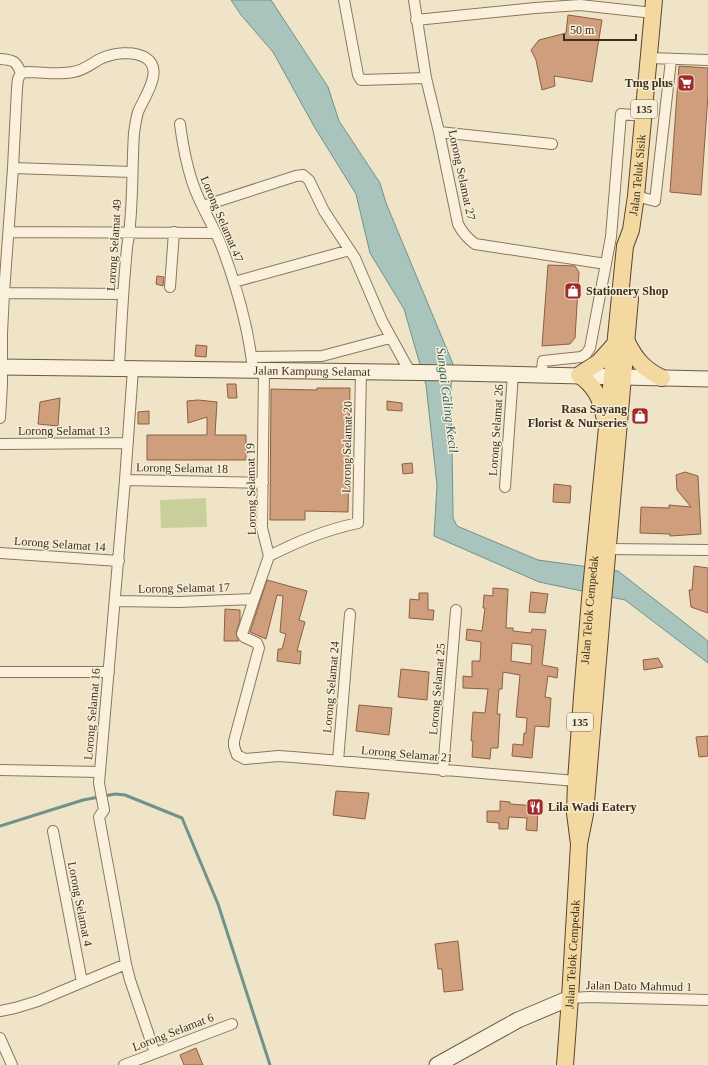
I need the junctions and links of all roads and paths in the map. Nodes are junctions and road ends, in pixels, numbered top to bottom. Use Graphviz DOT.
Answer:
graph roads {
  1 [pos="344,0"];
  2 [pos="414,0"];
  3 [pos="654,6"];
  4 [pos="416,20"];
  5 [pos="649,58"];
  6 [pos="0,59"];
  7 [pos="671,60"];
  8 [pos="708,60"];
  9 [pos="21,74"];
  10 [pos="426,78"];
  11 [pos="644,116"];
  12 [pos="180,124"];
  13 [pos="439,132"];
  14 [pos="552,144"];
  15 [pos="13,168"];
  16 [pos="132,172"];
  17 [pos="636,196"];
  18 [pos="203,206"];
  19 [pos="9,232"];
  20 [pos="129,232"];
  21 [pos="174,232"];
  22 [pos="216,233"];
  23 [pos="350,250"];
  24 [pos="606,264"];
  25 [pos="234,282"];
  26 [pos="170,287"];
  27 [pos="4,293"];
  28 [pos="123,294"];
  29 [pos="390,338"];
  30 [pos="621,343"];
  31 [pos="256,366"];
  32 [pos="1,367"];
  33 [pos="126,368"];
  34 [pos="542,368"];
  35 [pos="361,372"];
  36 [pos="416,372"];
  37 [pos="512,374"];
  38 [pos="579,375"];
  39 [pos="617,376"];
  40 [pos="662,378"];
  41 [pos="708,379"];
  42 [pos="0,418"];
  43 [pos="606,427"];
  44 [pos="128,443"];
  45 [pos="0,444"];
  46 [pos="125,480"];
  47 [pos="263,483"];
  48 [pos="504,487"];
  49 [pos="608,549"];
  50 [pos="708,550"];
  51 [pos="0,553"];
  52 [pos="269,556"];
  53 [pos="119,561"];
  54 [pos="600,565"];
  55 [pos="253,599"];
  56 [pos="596,600"];
  57 [pos="115,601"];
  58 [pos="456,610"];
  59 [pos="350,614"];
  60 [pos="0,672"];
  61 [pos="109,672"];
  62 [pos="338,761"];
  63 [pos="0,770"];
  64 [pos="443,771"];
  65 [pos="100,772"];
  66 [pos="576,781"];
  67 [pos="53,831"];
  68 [pos="579,844"];
  69 [pos="126,964"];
  70 [pos="82,982"];
  71 [pos="570,998"];
  72 [pos="708,1000"];
  73 [pos="0,1011"];
  74 [pos="232,1024"];
  75 [pos="0,1038"];
  76 [pos="155,1053"];
  77 [pos="12,1065"];
  78 [pos="124,1065"];
  79 [pos="437,1065"];
  80 [pos="566,1065"];
  1 -- 10 [label="street"];
  2 -- 4 [label="street, Lorong Selamat 27"];
  3 -- 4 [label="street"];
  3 -- 5 [label="main road, Jalan Teluk Sisik / 135"];
  4 -- 10 [label="street, Lorong Selamat 27"];
  5 -- 7 [label="street"];
  5 -- 11 [label="main road, Jalan Teluk Sisik / 135"];
  6 -- 9 [label="street"];
  7 -- 8 [label="street"];
  7 -- 17 [label="street"];
  9 -- 15 [label="street"];
  9 -- 16 [label="street, Lorong Selamat 49"];
  10 -- 13 [label="street, Lorong Selamat 27"];
  11 -- 17 [label="main road, Jalan Teluk Sisik / 135"];
  11 -- 24 [label="street"];
  12 -- 18 [label="street, Lorong Selamat 47"];
  13 -- 14 [label="street"];
  13 -- 24 [label="street, Lorong Selamat 27"];
  15 -- 16 [label="street"];
  15 -- 19 [label="street"];
  16 -- 20 [label="street, Lorong Selamat 49"];
  17 -- 30 [label="main road, Jalan Teluk Sisik / 135"];
  18 -- 22 [label="street, Lorong Selamat 47"];
  18 -- 23 [label="street"];
  19 -- 20 [label="street"];
  19 -- 27 [label="street"];
  20 -- 21 [label="street"];
  20 -- 28 [label="street, Lorong Selamat 49"];
  21 -- 22 [label="street"];
  21 -- 26 [label="street"];
  22 -- 25 [label="street, Lorong Selamat 47"];
  23 -- 25 [label="street"];
  23 -- 29 [label="street"];
  24 -- 34 [label="street"];
  25 -- 31 [label="street, Lorong Selamat 47"];
  27 -- 28 [label="street"];
  27 -- 32 [label="street"];
  28 -- 33 [label="street, Lorong Selamat 49"];
  29 -- 31 [label="street"];
  29 -- 36 [label="street"];
  30 -- 38 [label="main road"];
  30 -- 39 [label="main road, Jalan Teluk Sisik / 135"];
  30 -- 40 [label="main road"];
  31 -- 33 [label="street, Jalan Kampung Selamat"];
  31 -- 35 [label="street, Jalan Kampung Selamat"];
  31 -- 47 [label="street, Lorong Selamat 19"];
  32 -- 33 [label="street, Jalan Kampung Selamat"];
  32 -- 42 [label="street"];
  33 -- 44 [label="street, Lorong Selamat 16"];
  34 -- 37 [label="street, Jalan Kampung Selamat"];
  34 -- 38 [label="street, Jalan Kampung Selamat"];
  35 -- 36 [label="street, Jalan Kampung Selamat"];
  35 -- 52 [label="street, Lorong Selamat 20"];
  36 -- 37 [label="street, Jalan Kampung Selamat"];
  37 -- 48 [label="street, Lorong Selamat 26"];
  38 -- 39 [label="street, Jalan Kampung Selamat"];
  38 -- 43 [label="main road"];
  39 -- 40 [label="street, Jalan Kampung Selamat"];
  39 -- 43 [label="main road, Jalan Telok Cempedak / 135"];
  39 -- 49 [label="main road, Jalan Telok Cempedak / 135"];
  40 -- 41 [label="street, Jalan Kampung Selamat"];
  43 -- 54 [label="main road, Jalan Telok Cempedak / 135"];
  44 -- 45 [label="street, Lorong Selamat 13"];
  44 -- 46 [label="street, Lorong Selamat 16"];
  46 -- 47 [label="street, Lorong Selamat 18"];
  46 -- 53 [label="street, Lorong Selamat 16"];
  47 -- 52 [label="street, Lorong Selamat 19"];
  49 -- 50 [label="street"];
  49 -- 54 [label="main road, Jalan Telok Cempedak / 135"];
  51 -- 53 [label="street, Lorong Selamat 14"];
  52 -- 55 [label="street"];
  53 -- 57 [label="street, Lorong Selamat 16"];
  54 -- 56 [label="main road, Jalan Telok Cempedak / 135"];
  55 -- 57 [label="street, Lorong Selamat 17"];
  55 -- 62 [label="street, Lorong Selamat 21"];
  56 -- 66 [label="main road, Jalan Telok Cempedak / 135"];
  56 -- 68 [label="main road, Jalan Telok Cempedak / 135"];
  57 -- 61 [label="street, Lorong Selamat 16"];
  58 -- 64 [label="street, Lorong Selamat 25"];
  59 -- 62 [label="street, Lorong Selamat 24"];
  60 -- 61 [label="street"];
  61 -- 65 [label="street, Lorong Selamat 16"];
  62 -- 64 [label="street, Lorong Selamat 21"];
  63 -- 65 [label="street"];
  64 -- 66 [label="street, Lorong Selamat 21"];
  65 -- 69 [label="street, Lorong Selamat 16"];
  66 -- 68 [label="main road, Jalan Telok Cempedak / 135"];
  67 -- 70 [label="street, Lorong Selamat 4"];
  68 -- 71 [label="main road, Jalan Telok Cempedak / 135"];
  69 -- 70 [label="street"];
  69 -- 76 [label="street, Lorong Selamat 16"];
  70 -- 73 [label="street"];
  71 -- 72 [label="street, Jalan Dato Mahmud 1"];
  71 -- 79 [label="street"];
  71 -- 80 [label="main road, Jalan Telok Cempedak / 135"];
  74 -- 76 [label="street, Lorong Selamat 6"];
  75 -- 77 [label="street"];
  76 -- 78 [label="street, Lorong Selamat 6"];
}
